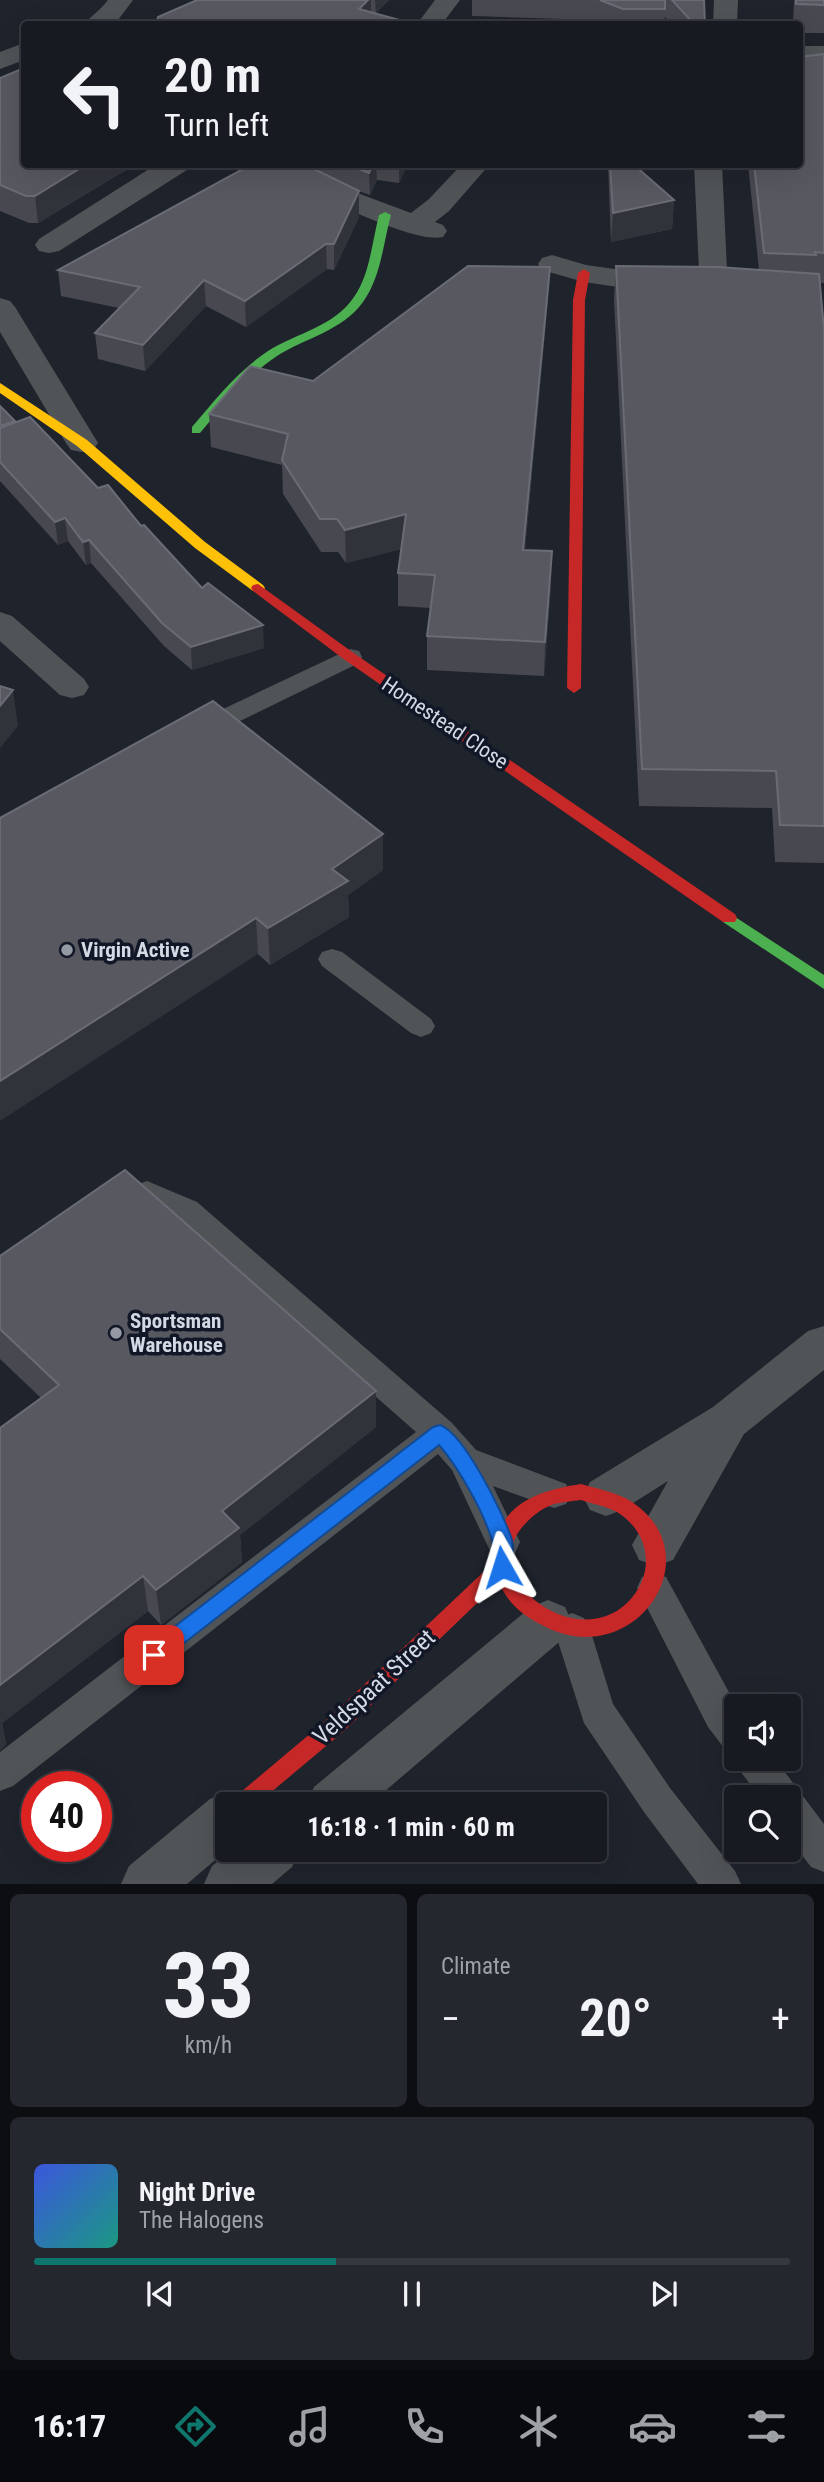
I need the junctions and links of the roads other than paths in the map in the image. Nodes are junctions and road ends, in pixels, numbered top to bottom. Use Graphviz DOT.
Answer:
graph roads {
  1 [pos="121,0"];
  2 [pos="448,0"];
  3 [pos="726,0"];
  4 [pos="102,21"];
  5 [pos="431,21"];
  6 [pos="725,21"];
  7 [pos="21,52"];
  8 [pos="803,54"];
  9 [pos="824,54"];
  10 [pos="0,61"];
  11 [pos="171,168"];
  12 [pos="288,168"];
  13 [pos="473,168"];
  14 [pos="709,168"];
  15 [pos="385,215"];
  16 [pos="49,245"];
  17 [pos="552,264"];
  18 [pos="584,273"];
  19 [pos="0,307"];
  20 [pos="0,387"];
  21 [pos="196,430"];
  22 [pos="82,443"];
  23 [pos="0,623"];
  24 [pos="350,657"];
  25 [pos="72,687"];
  26 [pos="574,688"];
  27 [pos="178,741"];
  28 [pos="332,960"];
  29 [pos="824,983"];
  30 [pos="421,1026"];
  31 [pos="147,1194"];
  32 [pos="824,1344"];
  33 [pos="729,1420"];
  34 [pos="440,1433"];
  35 [pos="464,1460"];
  36 [pos="554,1494"];
  37 [pos="606,1496"];
  38 [pos="502,1554"];
  39 [pos="655,1566"];
  40 [pos="560,1626"];
  41 [pos="724,1719"];
  42 [pos="0,1774"];
  43 [pos="256,1792"];
  44 [pos="348,1792"];
  45 [pos="801,1823"];
  46 [pos="215,1827"];
  47 [pos="824,1854"];
  48 [pos="258,1862"];
  49 [pos="147,1884"];
  50 [pos="230,1884"];
  51 [pos="722,1884"];
  1 -- 4 [label="street"];
  2 -- 5 [label="street"];
  3 -- 6 [label="street"];
  7 -- 10 [label="street"];
  8 -- 9 [label="street"];
  11 -- 16 [label="street"];
  12 -- 15 [label="street"];
  13 -- 15 [label="street"];
  14 -- 18 [label="street"];
  15 -- 21 [label="street"];
  17 -- 18 [label="street"];
  18 -- 26 [label="street"];
  19 -- 22 [label="street, Homestead Close"];
  20 -- 22 [label="street, Homestead Close"];
  22 -- 24 [label="street, Homestead Close"];
  23 -- 25 [label="street"];
  24 -- 27 [label="lane"];
  24 -- 29 [label="street, Homestead Close"];
  28 -- 30 [label="lane"];
  31 -- 34 [label="lane"];
  32 -- 33 [label="street"];
  33 -- 37 [label="street"];
  33 -- 39 [label="street"];
  34 -- 35 [label="lane"];
  34 -- 42 [label="lane"];
  35 -- 36 [label="lane"];
  35 -- 38 [label="lane"];
  36 -- 37 [label="street"];
  36 -- 38 [label="street"];
  37 -- 39 [label="street"];
  38 -- 40 [label="street"];
  38 -- 43 [label="street, Veldspaat Street"];
  39 -- 40 [label="street"];
  39 -- 41 [label="lane"];
  40 -- 44 [label="street"];
  40 -- 51 [label="lane"];
  45 -- 47 [label="lane"];
  46 -- 49 [label="street"];
  48 -- 50 [label="street"];
}
